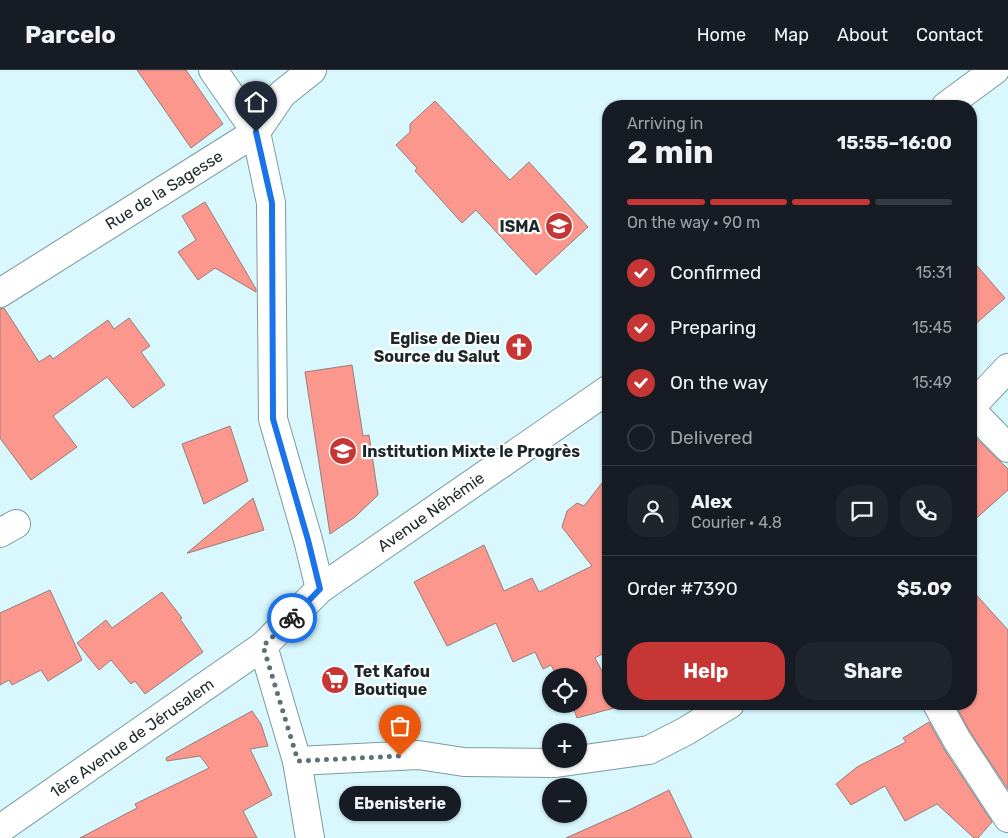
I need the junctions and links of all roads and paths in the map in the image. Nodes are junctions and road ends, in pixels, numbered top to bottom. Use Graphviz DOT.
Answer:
graph roads {
  1 [pos="213,70"];
  2 [pos="312,70"];
  3 [pos="995,70"];
  4 [pos="954,100"];
  5 [pos="256,132"];
  6 [pos="0,293"];
  7 [pos="1008,368"];
  8 [pos="602,394"];
  9 [pos="977,402"];
  10 [pos="977,415"];
  11 [pos="1008,448"];
  12 [pos="320,589"];
  13 [pos="263,646"];
  14 [pos="720,710"];
  15 [pos="941,710"];
  16 [pos="298,761"];
  17 [pos="1008,818"];
  18 [pos="0,829"];
  19 [pos="310,838"];
  1 -- 5 [label="street"];
  2 -- 5 [label="street, Rue de la Sagesse"];
  3 -- 4 [label="street"];
  5 -- 6 [label="street, Rue de la Sagesse"];
  5 -- 12 [label="street"];
  7 -- 9 [label="street"];
  8 -- 12 [label="street, Avenue Néhémie"];
  10 -- 11 [label="street"];
  12 -- 13 [label="street, Avenue Néhémie"];
  13 -- 16 [label="street"];
  13 -- 18 [label="street, 1ère Avenue de Jérusalem"];
  14 -- 16 [label="street"];
  15 -- 17 [label="street"];
  16 -- 19 [label="street"];
}
